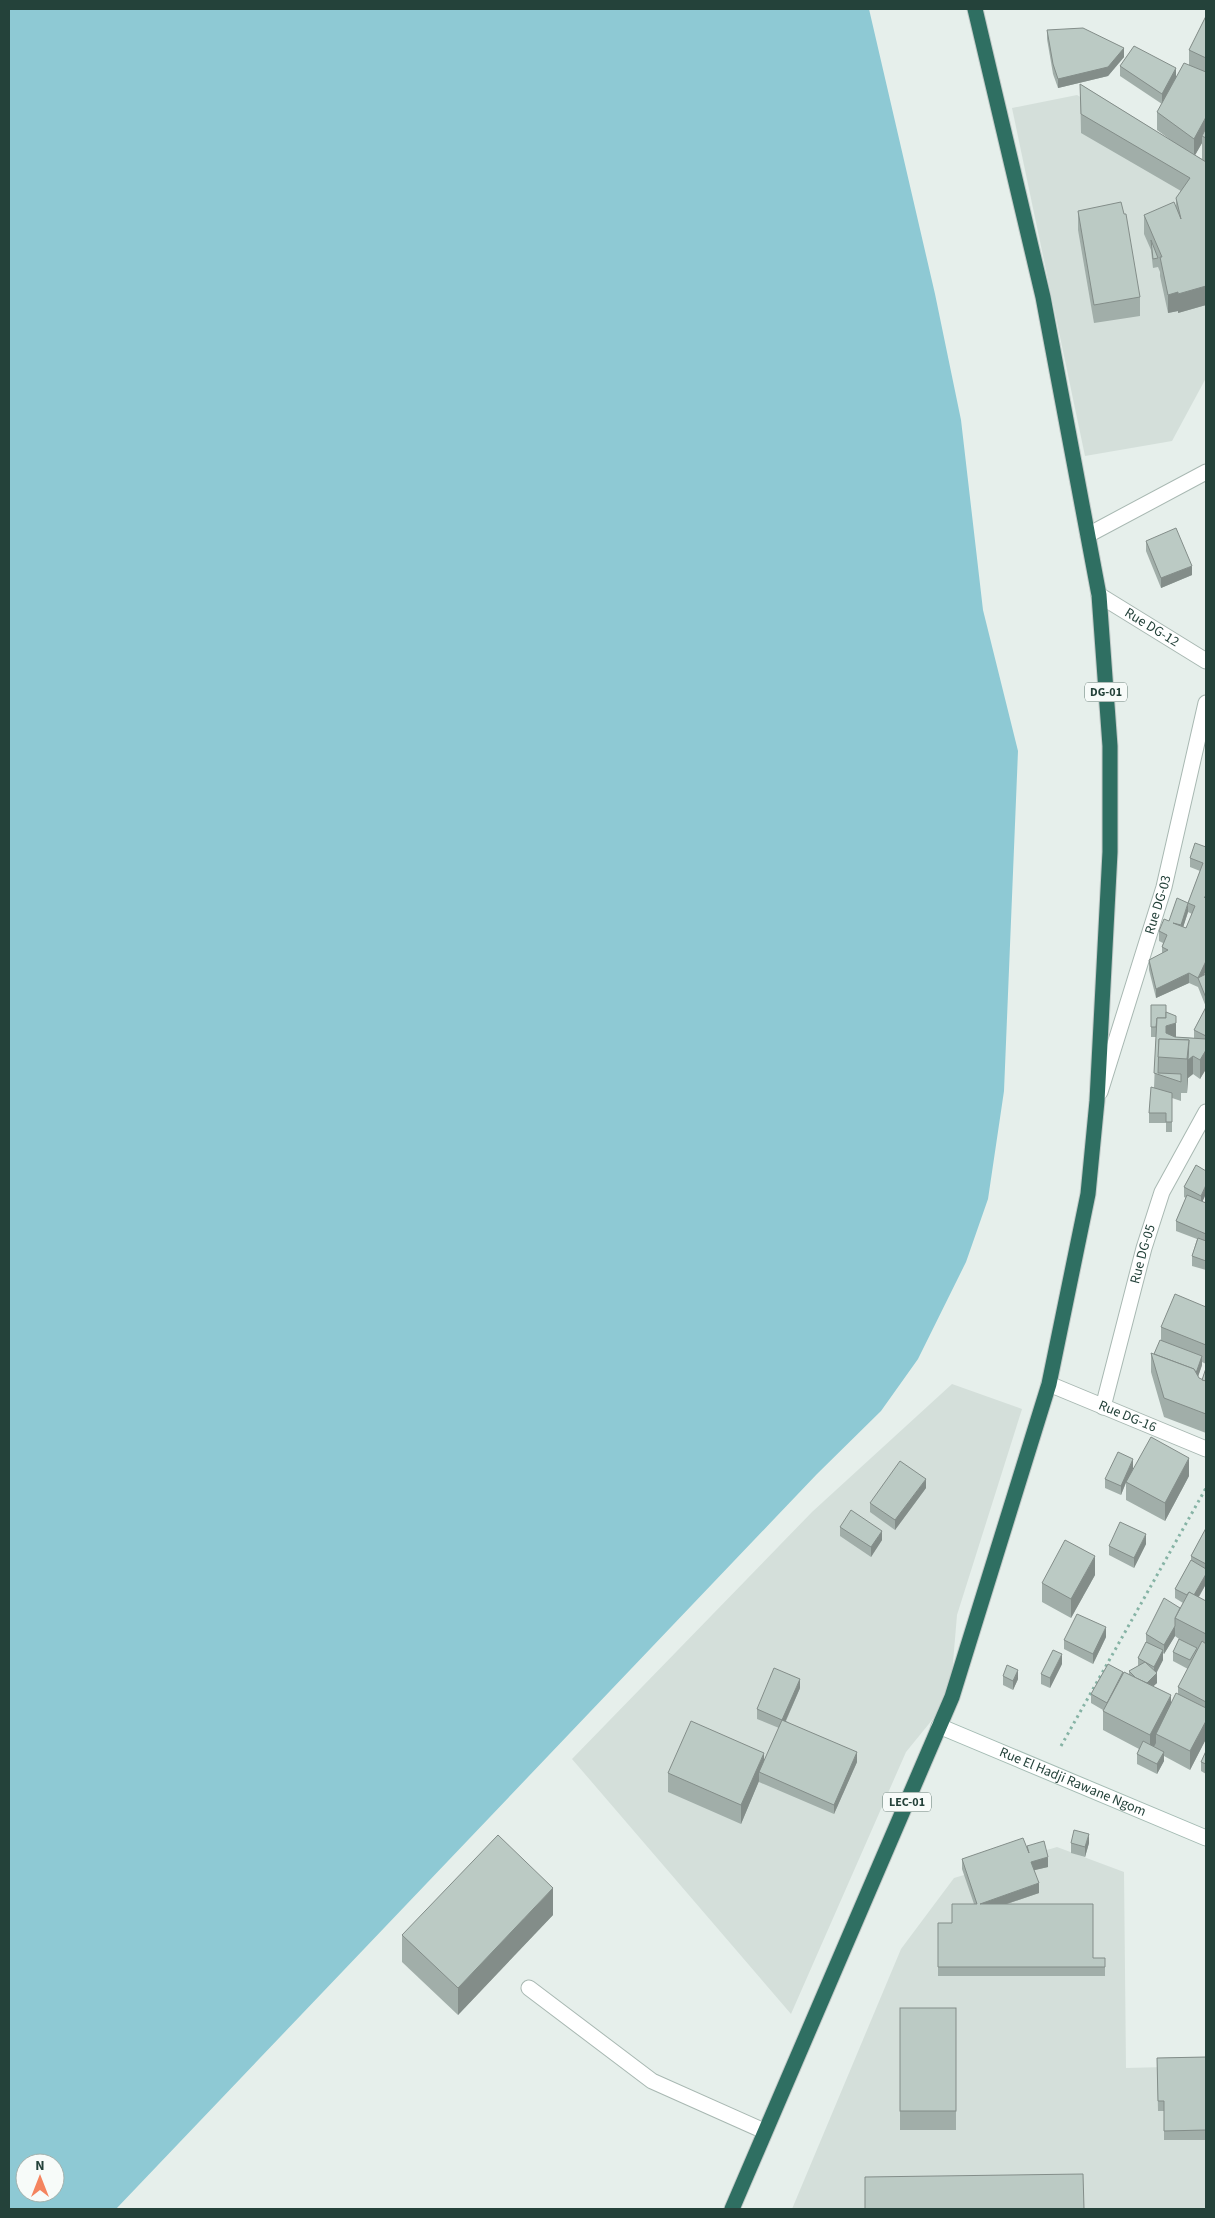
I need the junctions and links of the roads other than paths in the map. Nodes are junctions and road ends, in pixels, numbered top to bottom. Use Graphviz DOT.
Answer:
graph roads {
  1 [pos="975,9"];
  2 [pos="1206,472"];
  3 [pos="1088,535"];
  4 [pos="1099,595"];
  5 [pos="1206,661"];
  6 [pos="1206,703"];
  7 [pos="1097,1101"];
  8 [pos="1206,1112"];
  9 [pos="1049,1384"];
  10 [pos="1103,1406"];
  11 [pos="1206,1449"];
  12 [pos="940,1726"];
  13 [pos="1206,1838"];
  14 [pos="529,1988"];
  15 [pos="764,2132"];
  16 [pos="732,2209"];
  1 -- 3 [label="highway, DG-01"];
  2 -- 3 [label="street"];
  3 -- 4 [label="highway, DG-01"];
  4 -- 5 [label="street, Rue DG-12"];
  4 -- 7 [label="highway, DG-01"];
  6 -- 7 [label="street, Rue DG-03"];
  7 -- 9 [label="highway, DG-01"];
  8 -- 10 [label="street, Rue DG-05"];
  9 -- 10 [label="street, Rue DG-16"];
  9 -- 12 [label="highway, LEC-01"];
  10 -- 11 [label="street, Rue DG-16"];
  12 -- 13 [label="street, Rue El Hadji Rawane Ngom"];
  12 -- 15 [label="highway, LEC-01"];
  14 -- 15 [label="street"];
  15 -- 16 [label="highway, LEC-01"];
}
